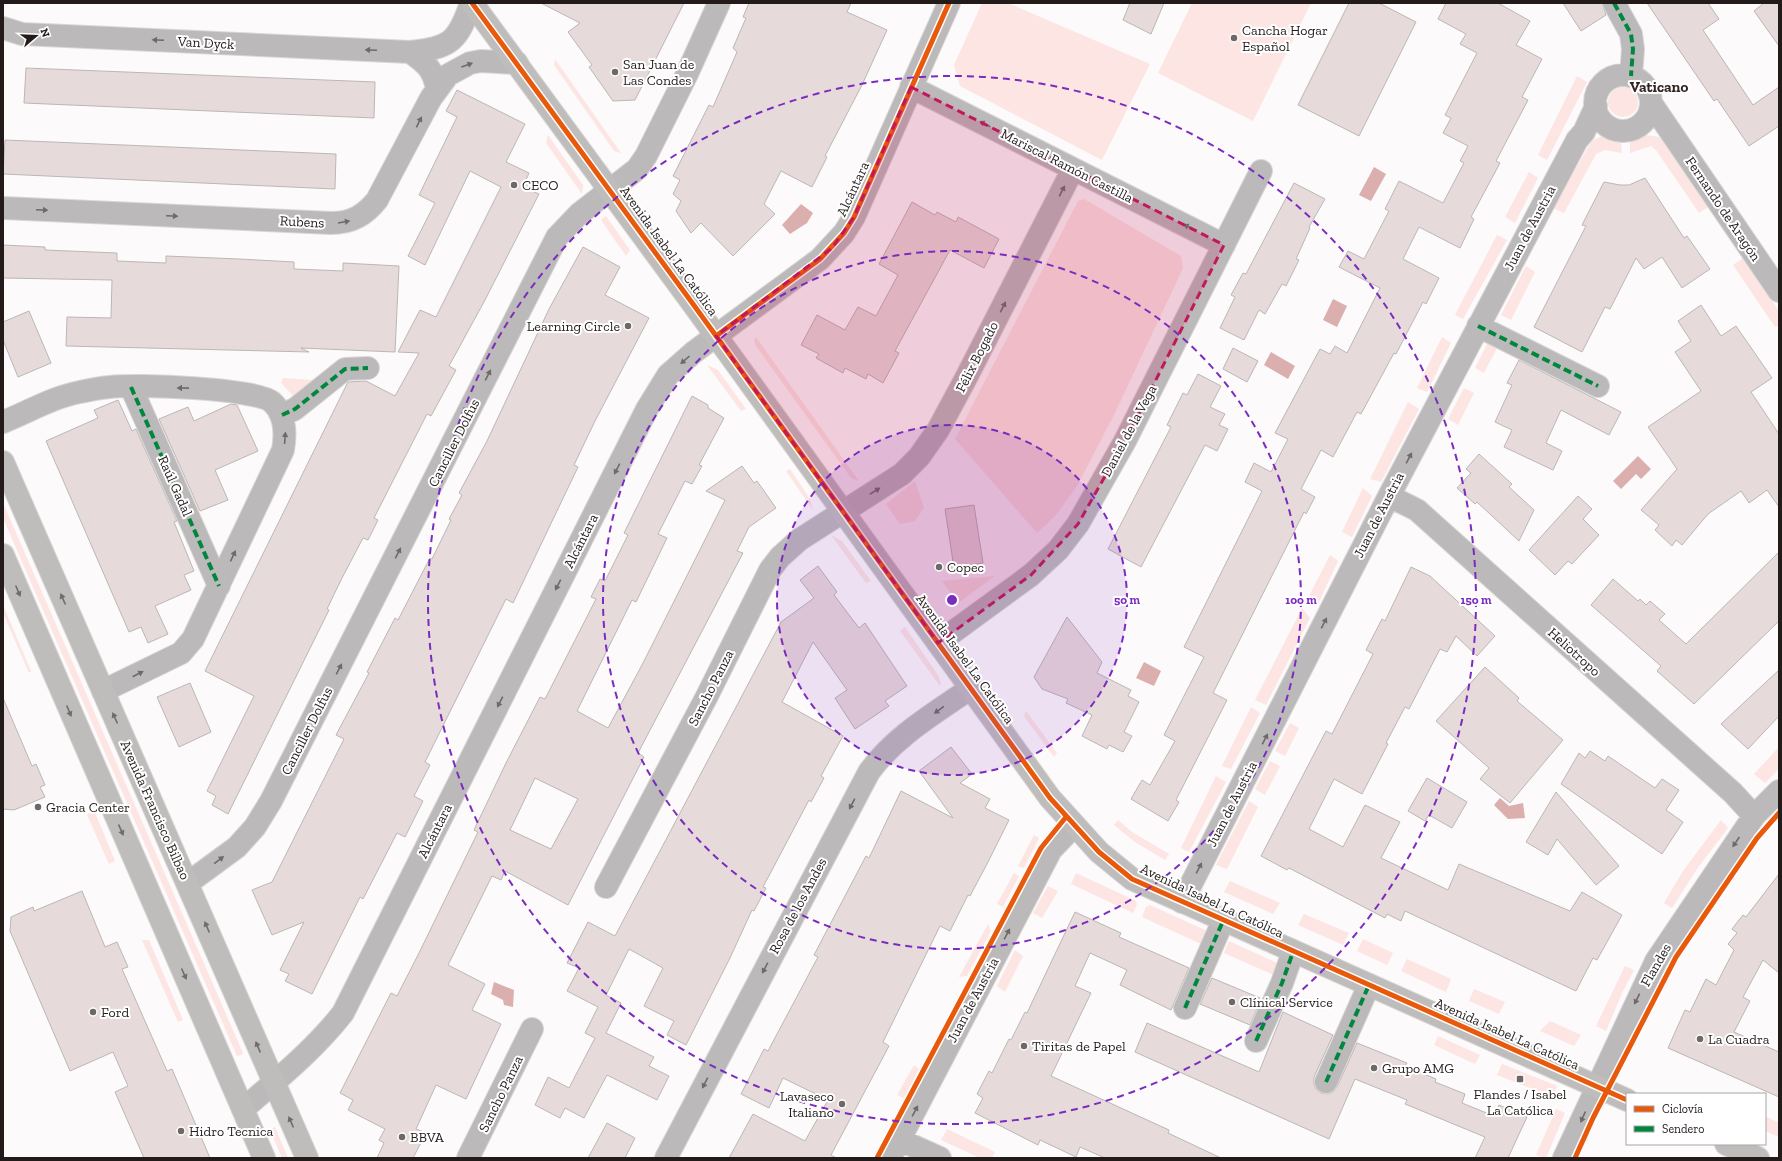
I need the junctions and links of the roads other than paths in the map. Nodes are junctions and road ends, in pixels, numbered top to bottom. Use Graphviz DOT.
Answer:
graph roads {
  1 [pos="472,3"];
  2 [pos="718,3"];
  3 [pos="949,3"];
  4 [pos="1614,3"];
  5 [pos="3,28"];
  6 [pos="410,52"];
  7 [pos="517,63"];
  8 [pos="1631,76"];
  9 [pos="911,87"];
  10 [pos="437,89"];
  11 [pos="1596,106"];
  12 [pos="1648,112"];
  13 [pos="1607,125"];
  14 [pos="1584,132"];
  15 [pos="1073,169"];
  16 [pos="1261,171"];
  17 [pos="610,190"];
  18 [pos="3,208"];
  19 [pos="1224,245"];
  20 [pos="1779,290"];
  21 [pos="1478,326"];
  22 [pos="716,336"];
  23 [pos="368,368"];
  24 [pos="1598,386"];
  25 [pos="131,387"];
  26 [pos="282,416"];
  27 [pos="3,422"];
  28 [pos="3,462"];
  29 [pos="1389,496"];
  30 [pos="842,511"];
  31 [pos="3,555"];
  32 [pos="219,586"];
  33 [pos="938,643"];
  34 [pos="971,688"];
  35 [pos="103,691"];
  36 [pos="1779,791"];
  37 [pos="1754,816"];
  38 [pos="1074,826"];
  39 [pos="188,884"];
  40 [pos="606,887"];
  41 [pos="1182,902"];
  42 [pos="1223,920"];
  43 [pos="1294,952"];
  44 [pos="1369,985"];
  45 [pos="1185,1008"];
  46 [pos="532,1029"];
  47 [pos="1256,1042"];
  48 [pos="274,1082"];
  49 [pos="1326,1082"];
  50 [pos="1596,1086"];
  51 [pos="1626,1100"];
  52 [pos="243,1109"];
  53 [pos="1728,1145"];
  54 [pos="895,1149"];
  55 [pos="264,1158"];
  56 [pos="307,1158"];
  57 [pos="468,1158"];
  58 [pos="666,1158"];
  59 [pos="940,1158"];
  60 [pos="1564,1158"];
  61 [pos="1758,1158"];
  1 -- 6 [label="street, Van Dyck"];
  1 -- 7 [label="main road, Avenida Isabel La Católica"];
  2 -- 17 [label="street, Canciller Dolfus"];
  3 -- 9 [label="street, Alcántara"];
  4 -- 8 [label="street"];
  6 -- 5 [label="street, Van Dyck, one-way"];
  6 -- 10 [label="street"];
  10 -- 7 [label="street, Rubens, one-way"];
  7 -- 17 [label="main road, Avenida Isabel La Católica"];
  8 -- 11 [label="street"];
  8 -- 12 [label="street"];
  15 -- 9 [label="street, Mariscal Ramón Castilla, one-way"];
  9 -- 22 [label="street, Alcántara"];
  18 -- 10 [label="street, Rubens, one-way"];
  11 -- 13 [label="street"];
  11 -- 14 [label="street, Juan de Austria"];
  12 -- 13 [label="street"];
  12 -- 20 [label="street, Fernando de Aragón"];
  13 -- 14 [label="street"];
  14 -- 21 [label="street, Juan de Austria"];
  19 -- 15 [label="street, Mariscal Ramón Castilla, one-way"];
  30 -- 15 [label="street, Félix Bogado, one-way"];
  16 -- 19 [label="street, Daniel de la Vega"];
  17 -- 22 [label="main road, Avenida Isabel La Católica"];
  39 -- 17 [label="street, Canciller Dolfus, one-way"];
  19 -- 33 [label="street, Daniel de la Vega"];
  21 -- 24 [label="street"];
  29 -- 21 [label="street, Juan de Austria, one-way"];
  22 -- 30 [label="main road, Avenida Isabel La Católica"];
  22 -- 48 [label="street, Alcántara, one-way"];
  23 -- 26 [label="street"];
  26 -- 25 [label="street, one-way"];
  25 -- 27 [label="street"];
  25 -- 32 [label="street, Raúl Gadal"];
  32 -- 26 [label="street, one-way"];
  35 -- 28 [label="main road, Avenida Francisco Bilbao, one-way"];
  29 -- 37 [label="street, Heliotropo"];
  41 -- 29 [label="street, Juan de Austria, one-way"];
  30 -- 33 [label="main road, Avenida Isabel La Católica"];
  30 -- 40 [label="street, Sancho Panza"];
  31 -- 52 [label="main road, one-way"];
  35 -- 32 [label="street, one-way"];
  33 -- 34 [label="main road, Avenida Isabel La Católica"];
  34 -- 38 [label="main road, Avenida Isabel La Católica"];
  34 -- 58 [label="street, Rosa de los Andes, one-way"];
  39 -- 35 [label="main road, Avenida Francisco Bilbao, one-way"];
  36 -- 37 [label="street, Flandes"];
  37 -- 50 [label="street, Flandes, one-way"];
  38 -- 41 [label="main road, Avenida Isabel La Católica"];
  54 -- 38 [label="street, Juan de Austria, one-way"];
  48 -- 39 [label="main road, Avenida Francisco Bilbao, one-way"];
  41 -- 42 [label="main road, Avenida Isabel La Católica"];
  42 -- 43 [label="main road, Avenida Isabel La Católica"];
  42 -- 45 [label="street"];
  43 -- 44 [label="main road, Avenida Isabel La Católica"];
  43 -- 47 [label="street"];
  44 -- 49 [label="street"];
  44 -- 50 [label="main road, Avenida Isabel La Católica"];
  46 -- 57 [label="street, Sancho Panza"];
  48 -- 52 [label="street, Alcántara"];
  56 -- 48 [label="main road, Avenida Francisco Bilbao, one-way"];
  50 -- 51 [label="main road, Avenida Isabel La Católica"];
  50 -- 60 [label="street, Flandes, one-way"];
  52 -- 55 [label="main road"];
  53 -- 61 [label="main road"];
  54 -- 59 [label="street"];
}
